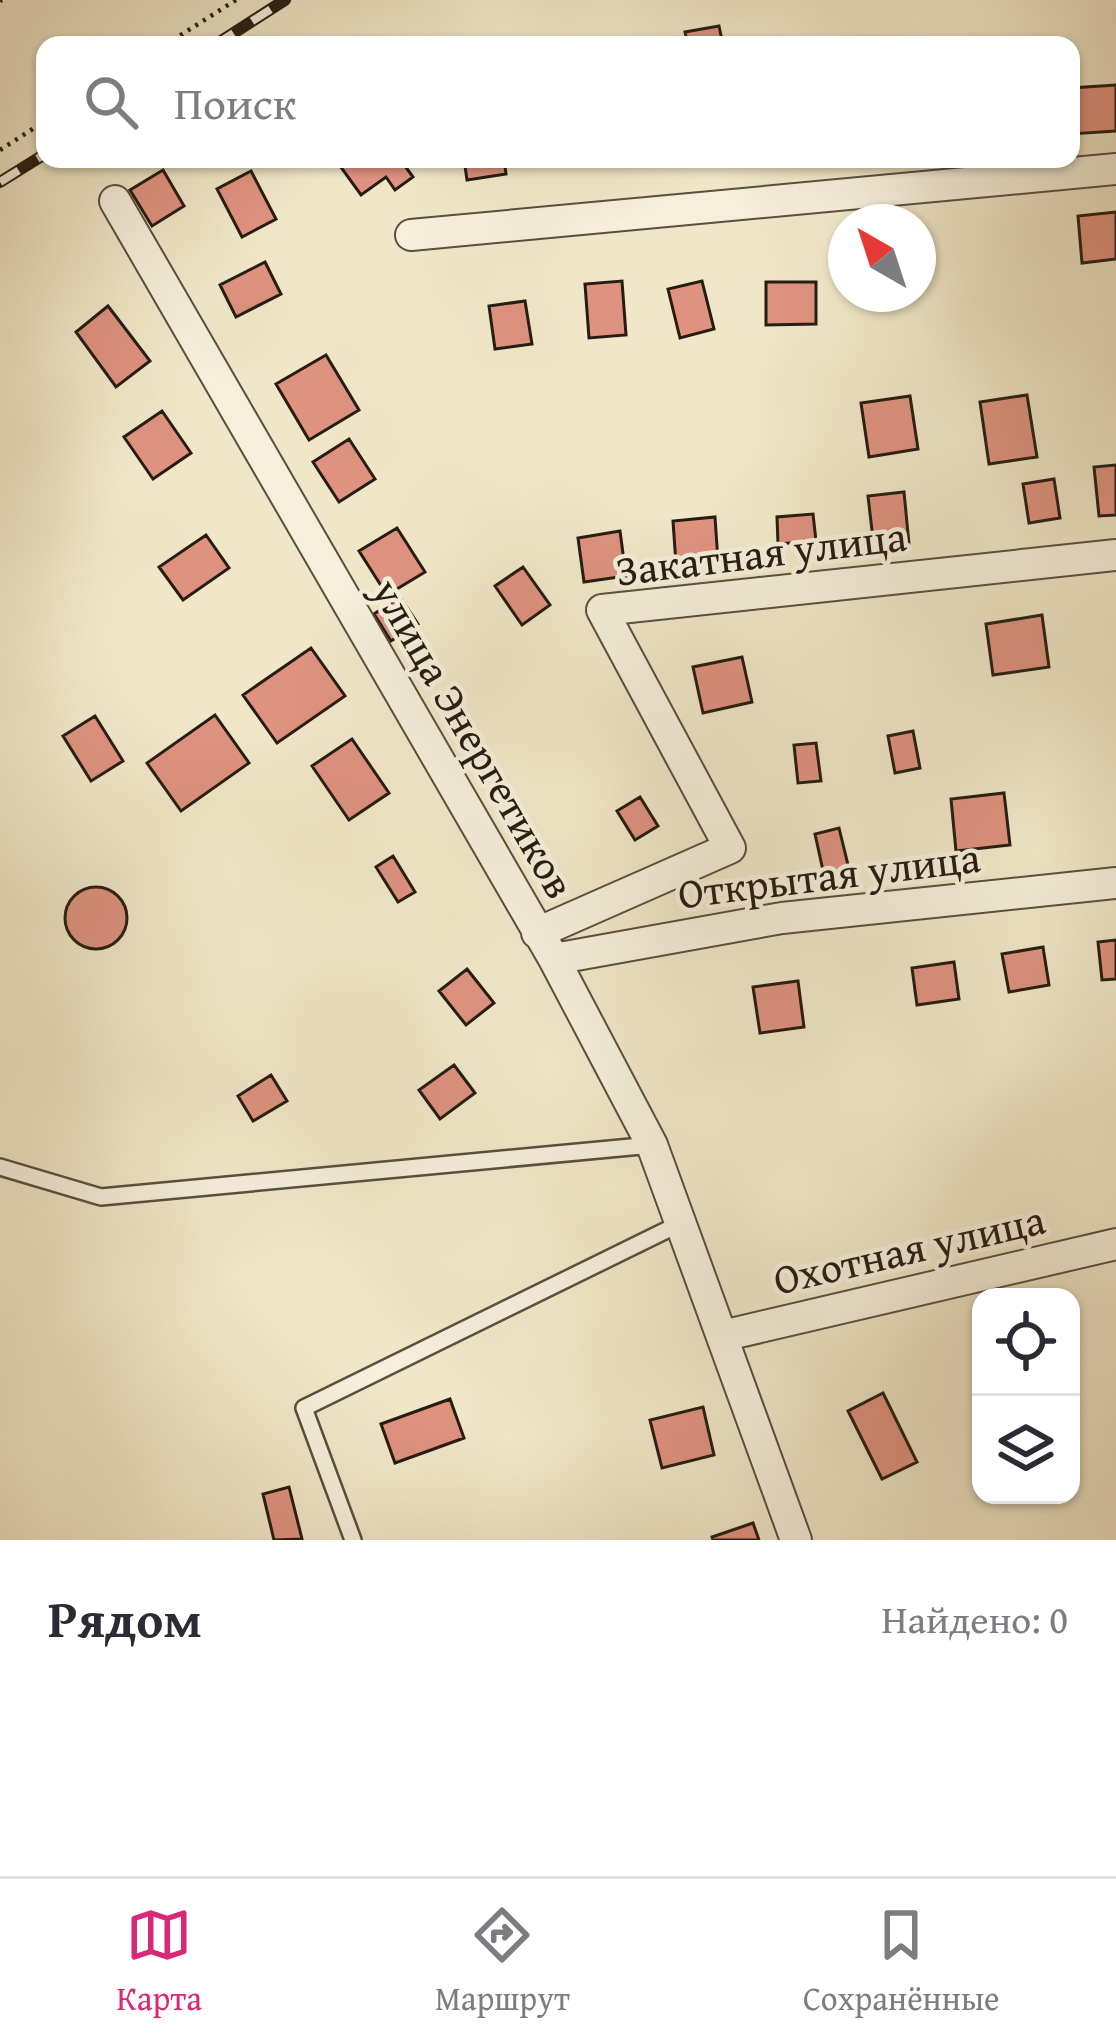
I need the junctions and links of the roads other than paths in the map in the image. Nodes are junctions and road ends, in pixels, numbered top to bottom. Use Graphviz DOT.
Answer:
graph roads {
  1 [pos="1116,169"];
  2 [pos="115,201"];
  3 [pos="411,235"];
  4 [pos="1116,555"];
  5 [pos="1116,883"];
  6 [pos="537,932"];
  7 [pos="554,959"];
  8 [pos="652,1145"];
  9 [pos="0,1166"];
  10 [pos="681,1222"];
  11 [pos="1116,1244"];
  12 [pos="722,1336"];
  13 [pos="353,1540"];
  14 [pos="796,1540"];
  1 -- 3 [label="street"];
  2 -- 6 [label="street, улица Энергетиков"];
  4 -- 6 [label="street, Закатная улица"];
  5 -- 7 [label="street, Открытая улица"];
  6 -- 7 [label="street, улица Энергетиков"];
  7 -- 8 [label="street, улица Энергетиков"];
  8 -- 9 [label="lane"];
  8 -- 10 [label="street, улица Энергетиков"];
  10 -- 12 [label="street, улица Энергетиков"];
  10 -- 13 [label="lane"];
  11 -- 12 [label="street, Охотная улица"];
  12 -- 14 [label="street, улица Энергетиков"];
}
